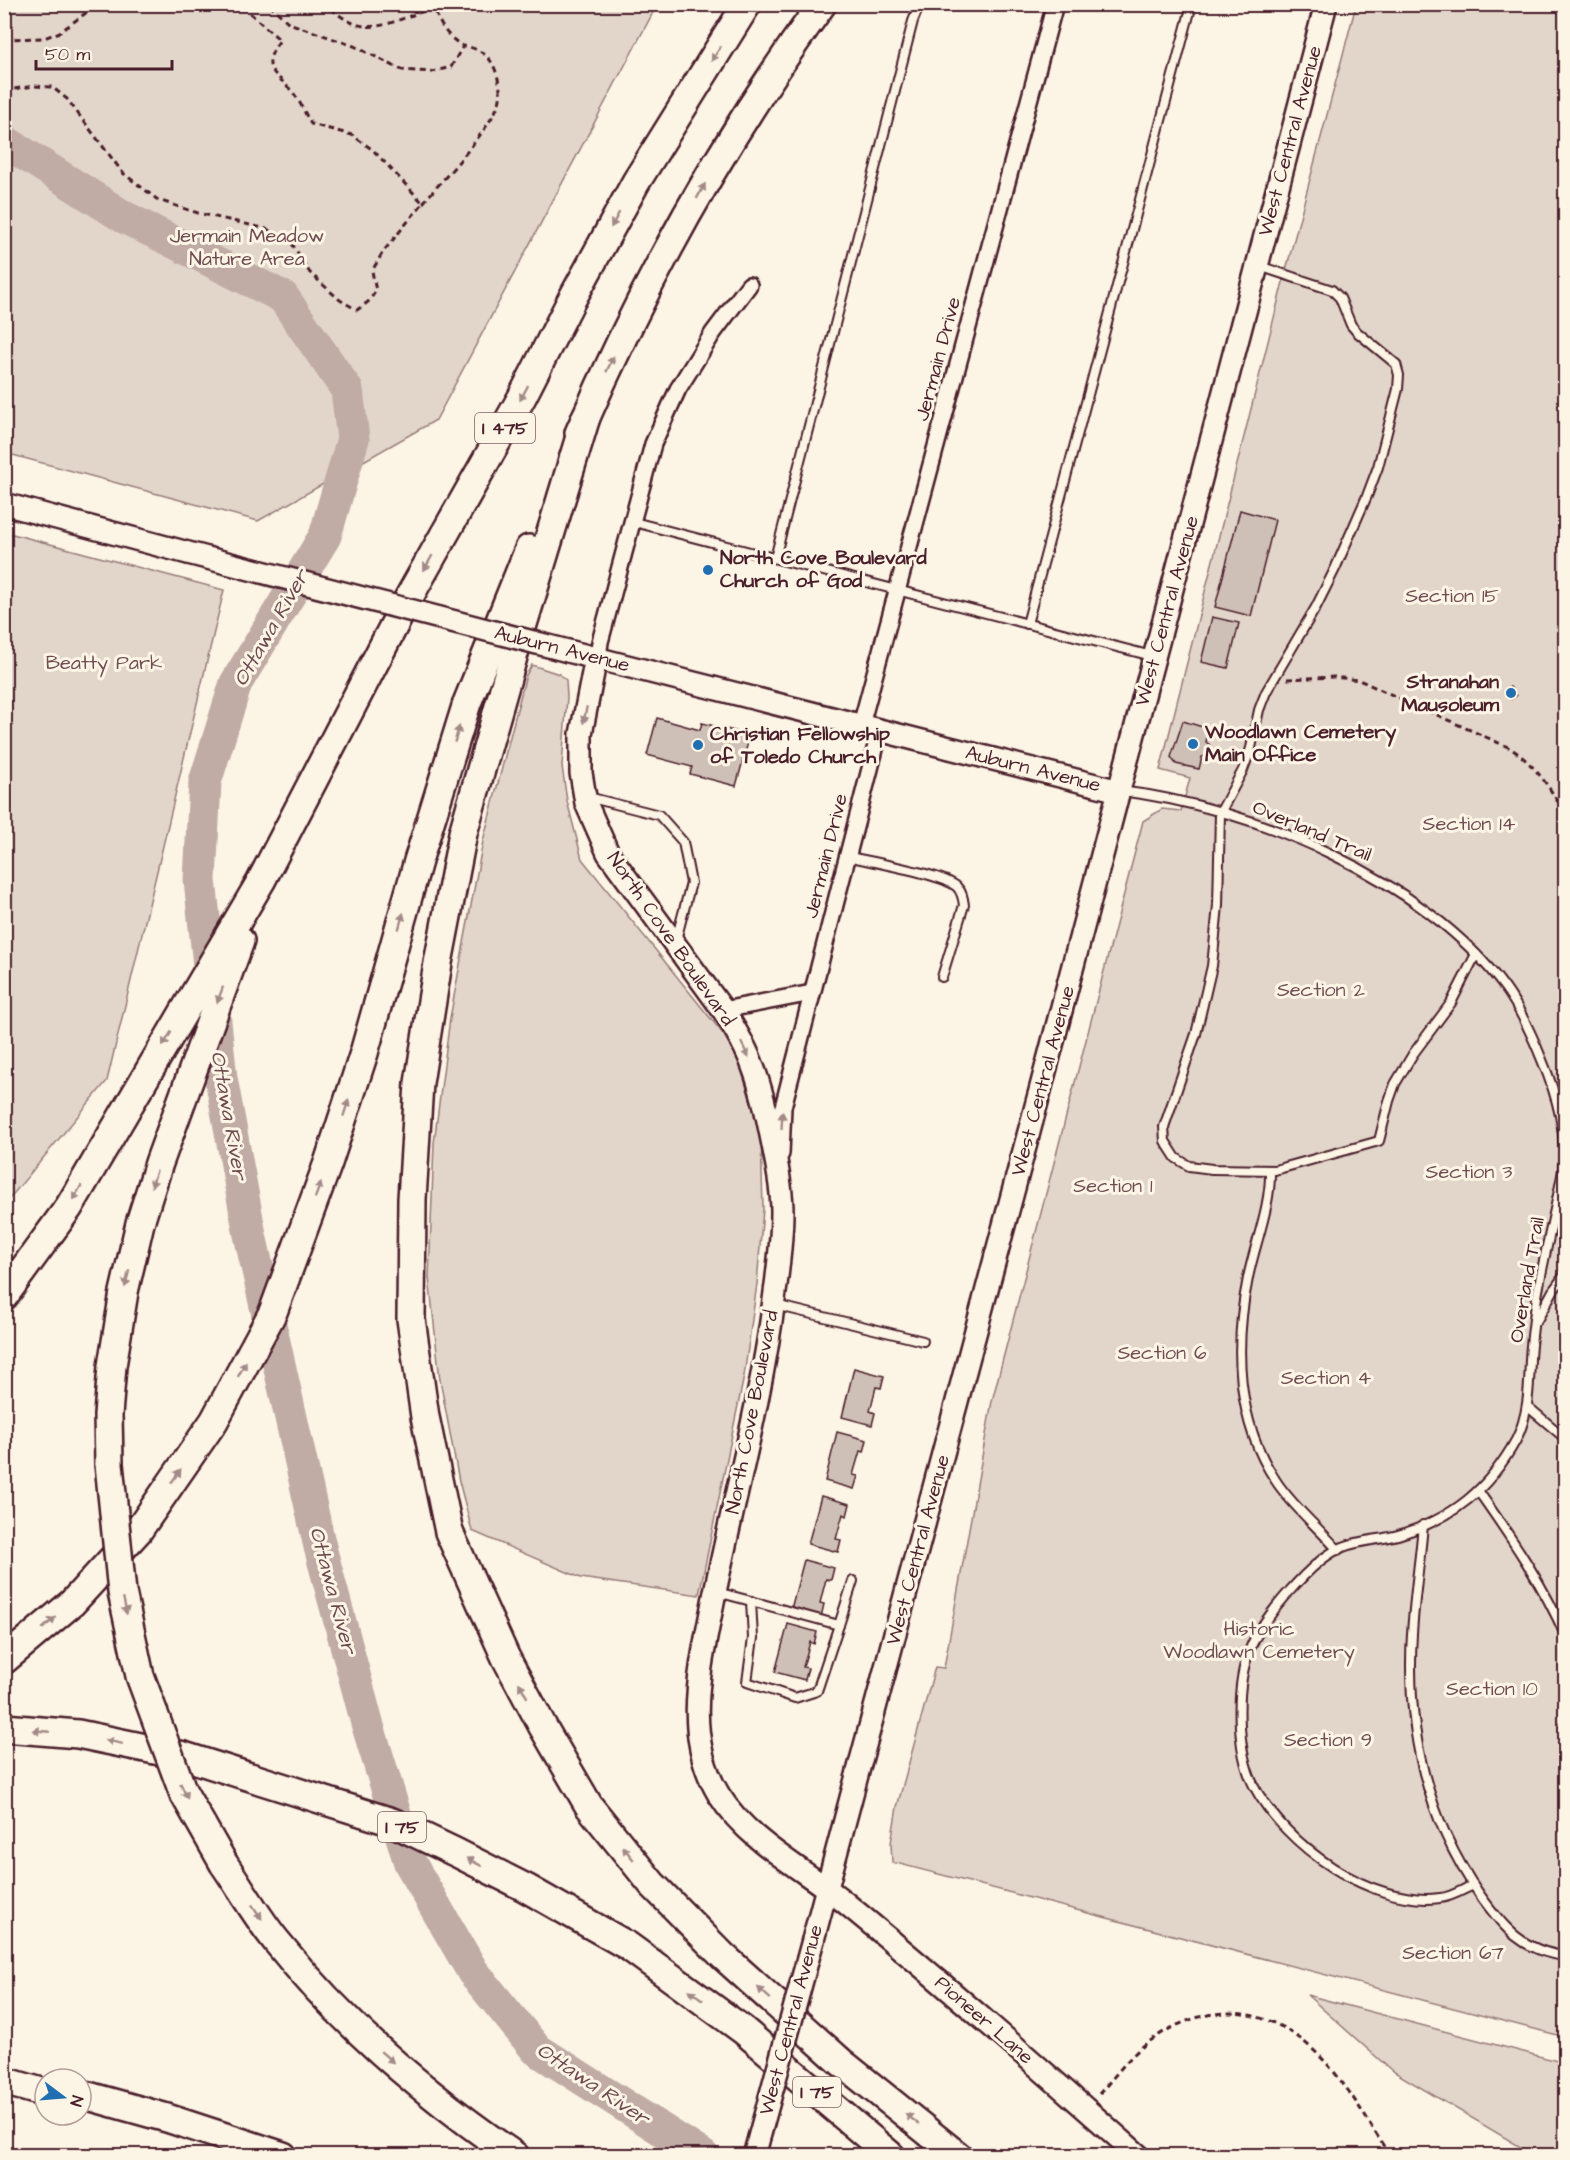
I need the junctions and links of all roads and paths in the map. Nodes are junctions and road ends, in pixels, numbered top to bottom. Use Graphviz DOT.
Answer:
graph roads {
  1 [pos="99,4"];
  2 [pos="240,4"];
  3 [pos="269,4"];
  4 [pos="326,4"];
  5 [pos="747,4"];
  6 [pos="822,4"];
  7 [pos="920,4"];
  8 [pos="1055,4"];
  9 [pos="1192,4"];
  10 [pos="1326,4"];
  11 [pos="434,6"];
  12 [pos="4,39"];
  13 [pos="462,46"];
  14 [pos="4,87"];
  15 [pos="423,203"];
  16 [pos="1257,266"];
  17 [pos="749,285"];
  18 [pos="586,417"];
  19 [pos="4,504"];
  20 [pos="634,522"];
  21 [pos="775,558"];
  22 [pos="897,590"];
  23 [pos="1027,624"];
  24 [pos="1155,657"];
  25 [pos="598,658"];
  26 [pos="1273,680"];
  27 [pos="870,727"];
  28 [pos="1119,791"];
  29 [pos="585,797"];
  30 [pos="1220,813"];
  31 [pos="1566,817"];
  32 [pos="847,856"];
  33 [pos="268,869"];
  34 [pos="675,945"];
  35 [pos="1476,954"];
  36 [pos="942,977"];
  37 [pos="813,993"];
  38 [pos="723,1010"];
  39 [pos="1565,1151"];
  40 [pos="1270,1170"];
  41 [pos="779,1178"];
  42 [pos="1566,1273"];
  43 [pos="4,1296"];
  44 [pos="774,1305"];
  45 [pos="1532,1338"];
  46 [pos="923,1341"];
  47 [pos="1527,1406"];
  48 [pos="1566,1439"];
  49 [pos="1479,1492"];
  50 [pos="1423,1525"];
  51 [pos="1338,1550"];
  52 [pos="853,1581"];
  53 [pos="715,1592"];
  54 [pos="751,1601"];
  55 [pos="839,1625"];
  56 [pos="1566,1637"];
  57 [pos="4,1660"];
  58 [pos="4,1728"];
  59 [pos="1473,1884"];
  60 [pos="828,1888"];
  61 [pos="1566,1956"];
  62 [pos="4,2075"];
  63 [pos="4,2080"];
  64 [pos="33,2081"];
  65 [pos="33,2089"];
  66 [pos="93,2097"];
  67 [pos="93,2108"];
  68 [pos="1086,2109"];
  69 [pos="248,2156"];
  70 [pos="283,2156"];
  71 [pos="515,2156"];
  72 [pos="754,2156"];
  73 [pos="891,2156"];
  74 [pos="958,2156"];
  75 [pos="1138,2156"];
  76 [pos="1390,2156"];
  1 -- 12 [label="path"];
  2 -- 15 [label="path"];
  3 -- 13 [label="path"];
  4 -- 11 [label="path"];
  5 -- 33 [label="highway, I 475, one-way"];
  18 -- 6 [label="highway, one-way"];
  7 -- 21 [label="lane"];
  8 -- 22 [label="street, Jermain Drive"];
  9 -- 23 [label="lane"];
  10 -- 16 [label="street, West Central Avenue"];
  11 -- 13 [label="path"];
  13 -- 15 [label="path"];
  14 -- 15 [label="path"];
  16 -- 24 [label="street, West Central Avenue"];
  16 -- 26 [label="lane"];
  17 -- 20 [label="street, North Cove Boulevard"];
  57 -- 18 [label="highway, one-way"];
  74 -- 18 [label="highway, one-way"];
  19 -- 25 [label="street, Auburn Avenue, bridge"];
  20 -- 21 [label="lane"];
  20 -- 25 [label="street, North Cove Boulevard"];
  21 -- 22 [label="lane"];
  22 -- 23 [label="lane"];
  22 -- 27 [label="street, Jermain Drive"];
  23 -- 24 [label="lane"];
  24 -- 28 [label="street, West Central Avenue"];
  25 -- 27 [label="street, Auburn Avenue"];
  25 -- 29 [label="street, North Cove Boulevard, one-way"];
  26 -- 30 [label="lane"];
  26 -- 31 [label="path"];
  27 -- 28 [label="street, Auburn Avenue"];
  27 -- 32 [label="street, Jermain Drive"];
  28 -- 30 [label="lane, Overland Trail"];
  28 -- 60 [label="street, West Central Avenue"];
  29 -- 34 [label="street, North Cove Boulevard"];
  29 -- 34 [label="lane"];
  30 -- 35 [label="lane, Overland Trail"];
  30 -- 40 [label="lane"];
  32 -- 36 [label="lane"];
  32 -- 37 [label="street, Jermain Drive"];
  33 -- 43 [label="highway, one-way"];
  33 -- 71 [label="highway, one-way, bridge"];
  34 -- 38 [label="street, North Cove Boulevard"];
  35 -- 39 [label="lane, Overland Trail"];
  35 -- 40 [label="lane"];
  37 -- 38 [label="street"];
  41 -- 37 [label="street, Jermain Drive, one-way"];
  38 -- 41 [label="street, North Cove Boulevard, one-way"];
  39 -- 45 [label="lane, Overland Trail"];
  40 -- 51 [label="lane"];
  41 -- 44 [label="street, North Cove Boulevard"];
  42 -- 45 [label="lane"];
  44 -- 46 [label="lane"];
  44 -- 53 [label="street, North Cove Boulevard"];
  45 -- 47 [label="lane, Overland Trail"];
  47 -- 48 [label="lane"];
  47 -- 49 [label="lane, Overland Trail"];
  49 -- 50 [label="lane, Overland Trail"];
  49 -- 56 [label="lane"];
  50 -- 51 [label="lane, Overland Trail"];
  50 -- 59 [label="lane"];
  51 -- 59 [label="lane"];
  52 -- 55 [label="lane"];
  53 -- 54 [label="lane"];
  53 -- 60 [label="street, North Cove Boulevard"];
  54 -- 55 [label="lane"];
  54 -- 55 [label="lane"];
  73 -- 58 [label="highway, I 75, one-way"];
  59 -- 61 [label="lane"];
  60 -- 68 [label="street, Pioneer Lane"];
  60 -- 72 [label="street, West Central Avenue, bridge"];
  62 -- 64 [label="highway"];
  63 -- 65 [label="highway"];
  66 -- 70 [label="highway"];
  67 -- 69 [label="highway"];
  68 -- 75 [label="street, Pioneer Lane"];
  68 -- 76 [label="path"];
}
